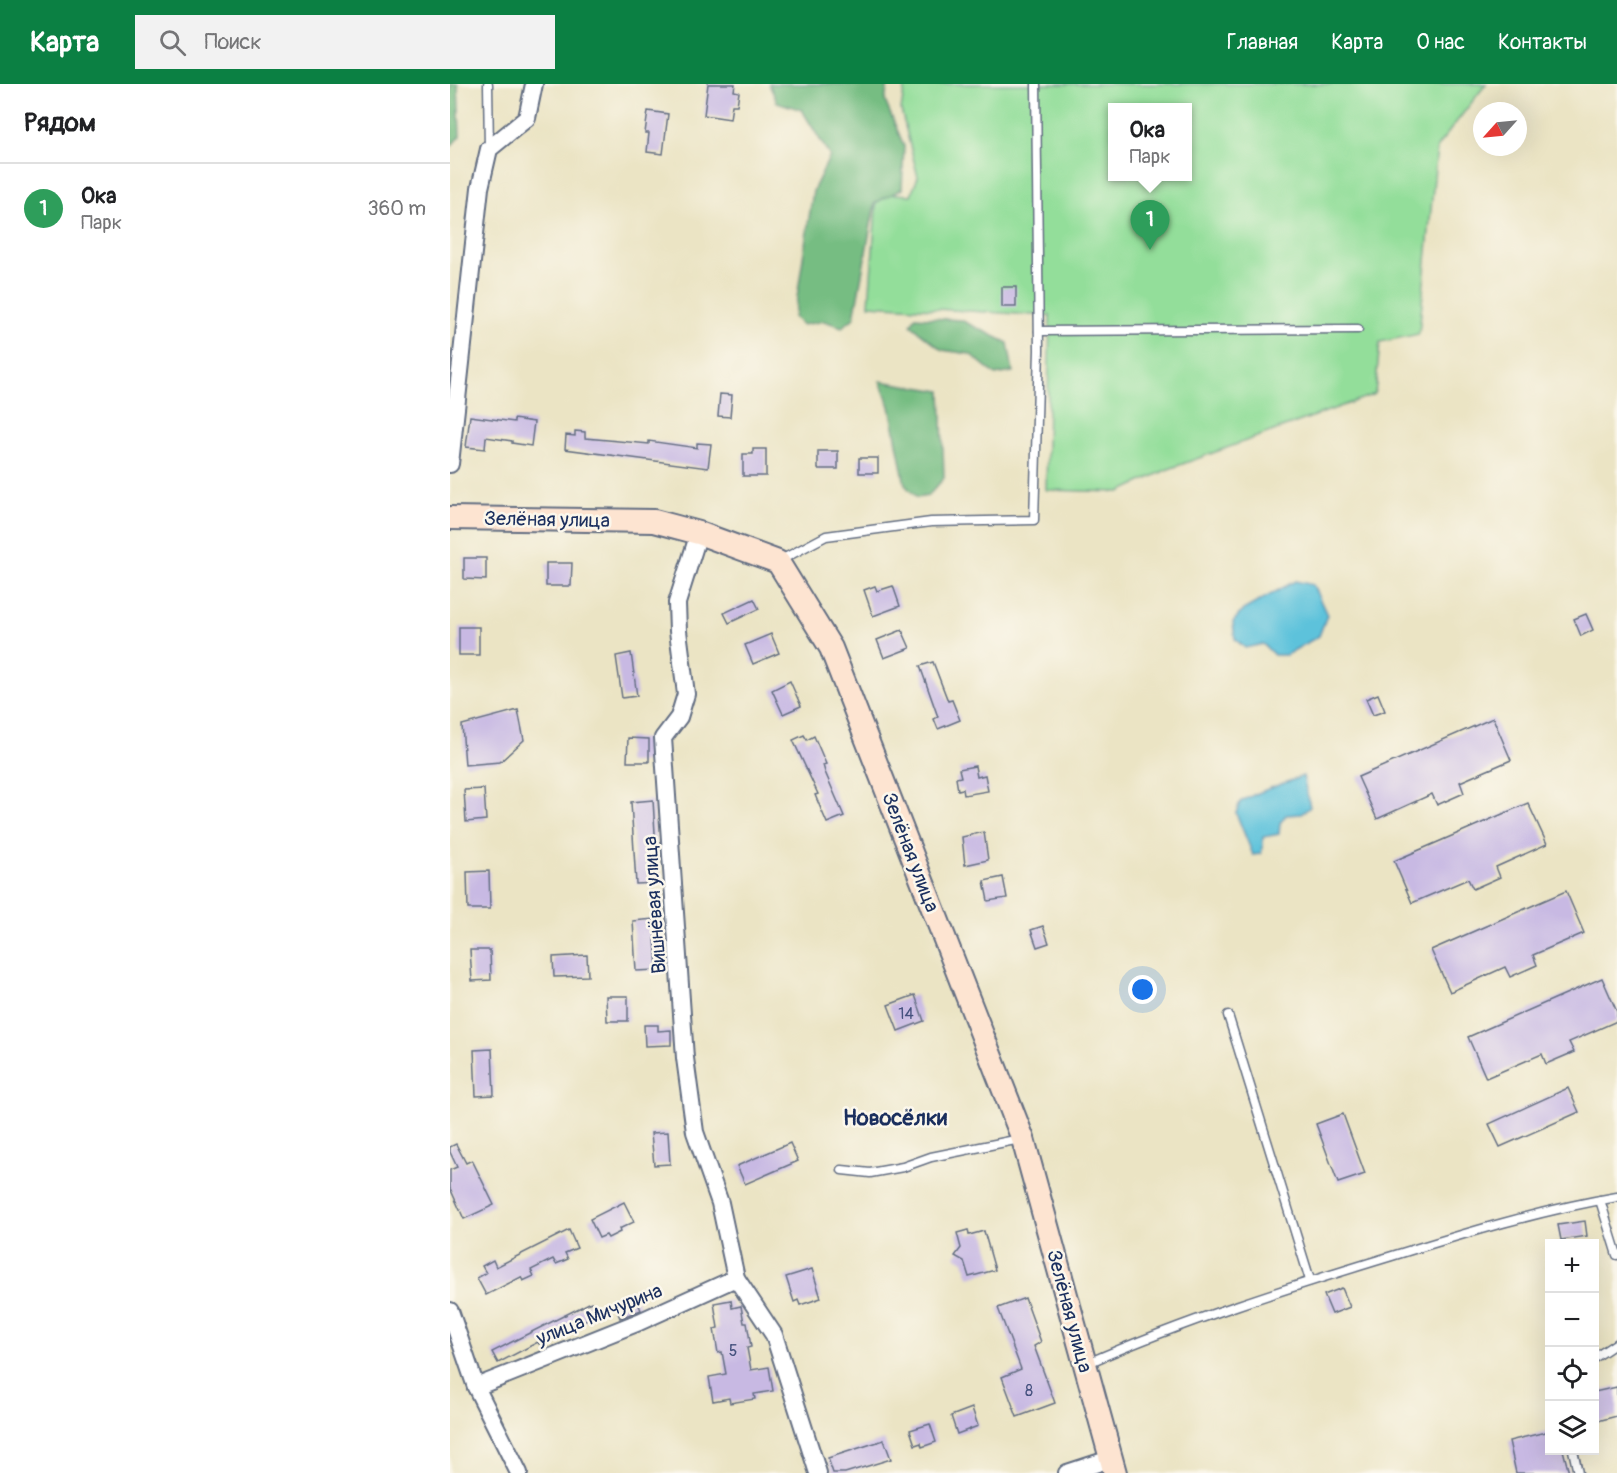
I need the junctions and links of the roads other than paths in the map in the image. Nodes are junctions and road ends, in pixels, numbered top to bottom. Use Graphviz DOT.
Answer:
graph roads {
  1 [pos="488,84"];
  2 [pos="534,84"];
  3 [pos="1036,84"];
  4 [pos="489,149"];
  5 [pos="1358,329"];
  6 [pos="1039,331"];
  7 [pos="450,464"];
  8 [pos="450,518"];
  9 [pos="699,533"];
  10 [pos="778,562"];
  11 [pos="1228,1015"];
  12 [pos="1023,1139"];
  13 [pos="842,1170"];
  14 [pos="1617,1197"];
  15 [pos="1600,1200"];
  16 [pos="1617,1255"];
  17 [pos="736,1278"];
  18 [pos="1310,1280"];
  19 [pos="450,1311"];
  20 [pos="1617,1343"];
  21 [pos="1599,1355"];
  22 [pos="1084,1365"];
  23 [pos="476,1387"];
  24 [pos="1574,1455"];
  25 [pos="1113,1466"];
  26 [pos="519,1473"];
  27 [pos="818,1473"];
  28 [pos="1067,1473"];
  29 [pos="1578,1473"];
  1 -- 4 [label="lane"];
  2 -- 4 [label="street"];
  3 -- 6 [label="lane"];
  4 -- 7 [label="street"];
  5 -- 6 [label="lane"];
  6 -- 10 [label="lane"];
  8 -- 9 [label="street, Зелёная улица"];
  9 -- 10 [label="street, Зелёная улица"];
  9 -- 17 [label="street, Вишнёвая улица"];
  10 -- 12 [label="street, Зелёная улица"];
  11 -- 18 [label="lane"];
  12 -- 13 [label="lane"];
  12 -- 22 [label="street, Зелёная улица"];
  14 -- 15 [label="lane"];
  15 -- 16 [label="lane"];
  15 -- 18 [label="lane"];
  17 -- 23 [label="street, улица Мичурина"];
  17 -- 27 [label="street"];
  18 -- 22 [label="lane"];
  19 -- 23 [label="street"];
  20 -- 21 [label="lane"];
  22 -- 25 [label="street, Зелёная улица"];
  23 -- 26 [label="street"];
  24 -- 29 [label="lane"];
  25 -- 28 [label="street"];
}
